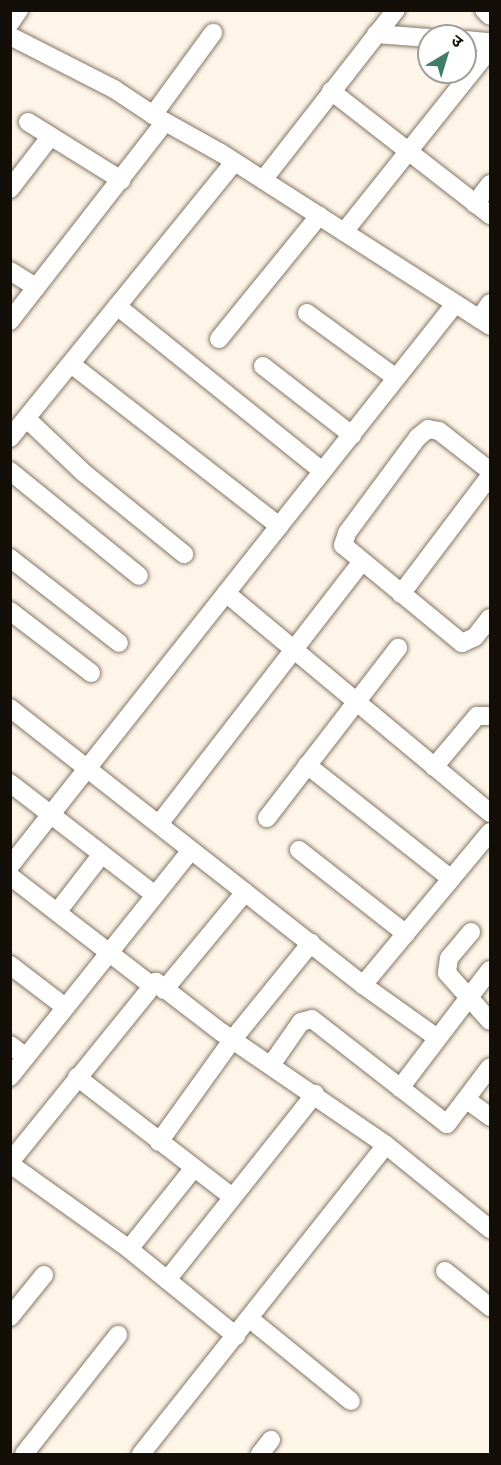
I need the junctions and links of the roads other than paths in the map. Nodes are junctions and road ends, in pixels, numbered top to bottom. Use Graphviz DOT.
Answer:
graph roads {
  1 [pos="19,10"];
  2 [pos="396,10"];
  3 [pos="484,10"];
  4 [pos="490,16"];
  5 [pos="10,23"];
  6 [pos="213,33"];
  7 [pos="376,34"];
  8 [pos="10,36"];
  9 [pos="417,37"];
  10 [pos="490,49"];
  11 [pos="331,91"];
  12 [pos="159,119"];
  13 [pos="28,122"];
  14 [pos="50,138"];
  15 [pos="408,149"];
  16 [pos="234,162"];
  17 [pos="121,180"];
  18 [pos="263,180"];
  19 [pos="490,184"];
  20 [pos="10,189"];
  21 [pos="475,204"];
  22 [pos="319,216"];
  23 [pos="490,216"];
  24 [pos="344,232"];
  25 [pos="10,271"];
  26 [pos="36,286"];
  27 [pos="490,303"];
  28 [pos="455,304"];
  29 [pos="117,306"];
  30 [pos="307,313"];
  31 [pos="10,321"];
  32 [pos="485,323"];
  33 [pos="219,339"];
  34 [pos="71,364"];
  35 [pos="263,366"];
  36 [pos="396,378"];
  37 [pos="16,427"];
  38 [pos="352,435"];
  39 [pos="321,470"];
  40 [pos="10,471"];
  41 [pos="490,471"];
  42 [pos="490,476"];
  43 [pos="279,526"];
  44 [pos="184,554"];
  45 [pos="10,558"];
  46 [pos="361,563"];
  47 [pos="139,576"];
  48 [pos="226,593"];
  49 [pos="401,594"];
  50 [pos="12,615"];
  51 [pos="490,618"];
  52 [pos="119,643"];
  53 [pos="295,648"];
  54 [pos="398,648"];
  55 [pos="92,673"];
  56 [pos="357,702"];
  57 [pos="10,708"];
  58 [pos="490,716"];
  59 [pos="307,765"];
  60 [pos="434,767"];
  61 [pos="87,768"];
  62 [pos="10,783"];
  63 [pos="490,813"];
  64 [pos="51,814"];
  65 [pos="267,818"];
  66 [pos="159,824"];
  67 [pos="490,832"];
  68 [pos="191,850"];
  69 [pos="299,850"];
  70 [pos="102,854"];
  71 [pos="10,866"];
  72 [pos="10,876"];
  73 [pos="450,878"];
  74 [pos="245,892"];
  75 [pos="155,895"];
  76 [pos="58,911"];
  77 [pos="471,932"];
  78 [pos="406,934"];
  79 [pos="311,943"];
  80 [pos="110,951"];
  81 [pos="10,965"];
  82 [pos="490,970"];
  83 [pos="363,985"];
  84 [pos="158,988"];
  85 [pos="466,997"];
  86 [pos="65,1006"];
  87 [pos="490,1021"];
  88 [pos="435,1037"];
  89 [pos="233,1039"];
  90 [pos="10,1045"];
  91 [pos="26,1057"];
  92 [pos="271,1065"];
  93 [pos="490,1066"];
  94 [pos="10,1077"];
  95 [pos="77,1077"];
  96 [pos="400,1088"];
  97 [pos="315,1094"];
  98 [pos="467,1100"];
  99 [pos="490,1117"];
  100 [pos="159,1142"];
  101 [pos="387,1145"];
  102 [pos="10,1163"];
  103 [pos="193,1169"];
  104 [pos="231,1196"];
  105 [pos="490,1229"];
  106 [pos="129,1249"];
  107 [pos="445,1271"];
  108 [pos="44,1275"];
  109 [pos="167,1280"];
  110 [pos="490,1307"];
  111 [pos="10,1317"];
  112 [pos="250,1319"];
  113 [pos="118,1335"];
  114 [pos="236,1336"];
  115 [pos="351,1401"];
  116 [pos="272,1440"];
  117 [pos="24,1455"];
  118 [pos="141,1455"];
  119 [pos="260,1455"];
  1 -- 5 [label="street"];
  2 -- 7 [label="street"];
  3 -- 4 [label="street"];
  6 -- 12 [label="street"];
  7 -- 9 [label="street"];
  7 -- 11 [label="street"];
  8 -- 12 [label="street"];
  10 -- 15 [label="street"];
  11 -- 15 [label="street"];
  11 -- 18 [label="street"];
  12 -- 16 [label="street"];
  12 -- 17 [label="street"];
  13 -- 14 [label="street"];
  14 -- 17 [label="street"];
  14 -- 20 [label="street"];
  15 -- 21 [label="street"];
  15 -- 24 [label="street"];
  16 -- 18 [label="street"];
  16 -- 29 [label="street"];
  17 -- 26 [label="street"];
  18 -- 22 [label="street"];
  19 -- 21 [label="street"];
  21 -- 23 [label="street"];
  22 -- 24 [label="street"];
  22 -- 33 [label="street"];
  24 -- 28 [label="street"];
  25 -- 26 [label="street"];
  26 -- 31 [label="street"];
  27 -- 32 [label="street"];
  28 -- 32 [label="street"];
  28 -- 36 [label="street"];
  29 -- 34 [label="street"];
  29 -- 39 [label="street"];
  30 -- 36 [label="street"];
  34 -- 37 [label="street"];
  34 -- 43 [label="street"];
  35 -- 38 [label="street"];
  36 -- 38 [label="street"];
  37 -- 44 [label="street"];
  38 -- 39 [label="street"];
  39 -- 43 [label="street"];
  40 -- 47 [label="street"];
  41 -- 46 [label="street"];
  42 -- 49 [label="street"];
  43 -- 48 [label="street"];
  45 -- 52 [label="street"];
  46 -- 49 [label="street"];
  46 -- 53 [label="street"];
  48 -- 53 [label="street"];
  48 -- 61 [label="street"];
  49 -- 51 [label="street"];
  50 -- 55 [label="street"];
  53 -- 56 [label="street"];
  53 -- 66 [label="street"];
  54 -- 56 [label="street"];
  56 -- 59 [label="street"];
  56 -- 60 [label="street"];
  57 -- 61 [label="street"];
  58 -- 60 [label="street"];
  59 -- 65 [label="street"];
  59 -- 73 [label="street"];
  60 -- 63 [label="street"];
  61 -- 64 [label="street"];
  61 -- 66 [label="street"];
  62 -- 64 [label="street"];
  64 -- 70 [label="street"];
  64 -- 71 [label="street"];
  66 -- 68 [label="street"];
  67 -- 73 [label="street"];
  68 -- 74 [label="street"];
  68 -- 75 [label="street"];
  69 -- 78 [label="street"];
  70 -- 75 [label="street"];
  70 -- 76 [label="street"];
  72 -- 76 [label="street"];
  73 -- 78 [label="street"];
  74 -- 79 [label="street"];
  74 -- 84 [label="street"];
  75 -- 80 [label="street"];
  76 -- 80 [label="street"];
  77 -- 85 [label="street"];
  78 -- 83 [label="street"];
  79 -- 83 [label="street"];
  79 -- 89 [label="street"];
  80 -- 84 [label="street"];
  80 -- 86 [label="street"];
  81 -- 86 [label="street"];
  82 -- 85 [label="street"];
  83 -- 88 [label="street"];
  84 -- 89 [label="street"];
  84 -- 95 [label="street"];
  85 -- 87 [label="street"];
  85 -- 88 [label="street"];
  86 -- 91 [label="street"];
  88 -- 96 [label="street"];
  89 -- 92 [label="street"];
  89 -- 100 [label="street"];
  90 -- 91 [label="street"];
  91 -- 94 [label="street"];
  92 -- 96 [label="street"];
  92 -- 97 [label="street"];
  93 -- 98 [label="street"];
  95 -- 100 [label="street"];
  95 -- 102 [label="street"];
  96 -- 98 [label="street"];
  97 -- 101 [label="street"];
  97 -- 104 [label="street"];
  98 -- 99 [label="street"];
  100 -- 103 [label="street"];
  101 -- 105 [label="street"];
  101 -- 112 [label="street"];
  102 -- 106 [label="street"];
  103 -- 104 [label="street"];
  103 -- 106 [label="street"];
  104 -- 109 [label="street"];
  106 -- 109 [label="street"];
  107 -- 110 [label="street"];
  108 -- 111 [label="street"];
  109 -- 114 [label="street"];
  112 -- 114 [label="street"];
  112 -- 115 [label="street"];
  113 -- 117 [label="street"];
  114 -- 118 [label="street"];
  116 -- 119 [label="street"];
}
